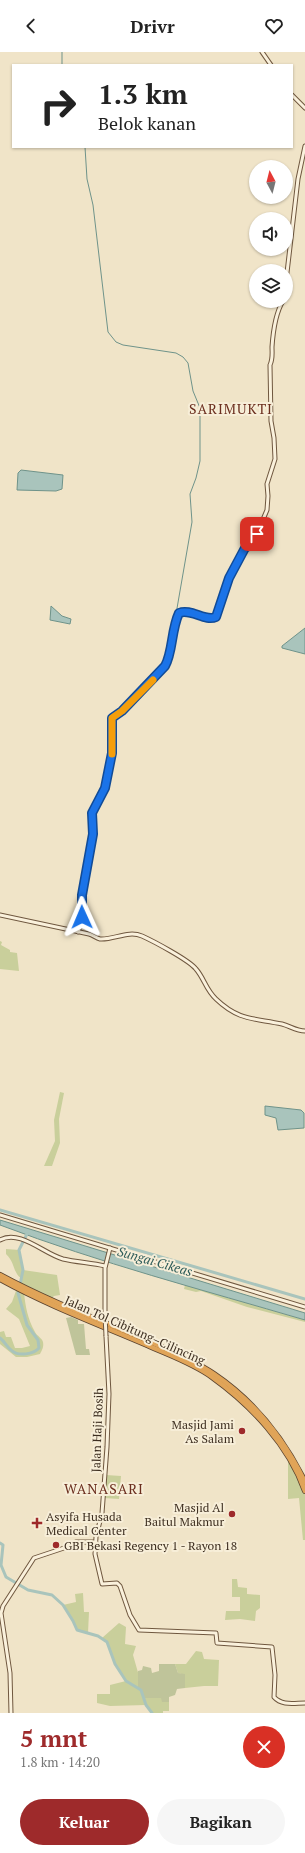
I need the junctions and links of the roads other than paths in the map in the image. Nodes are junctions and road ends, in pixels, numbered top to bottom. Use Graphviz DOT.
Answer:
graph roads {
  1 [pos="262,52"];
  2 [pos="270,64"];
  3 [pos="293,96"];
  4 [pos="305,108"];
  5 [pos="305,146"];
  6 [pos="288,264"];
  7 [pos="280,308"];
  8 [pos="0,915"];
  9 [pos="78,932"];
  10 [pos="305,1031"];
  11 [pos="0,1215"];
  12 [pos="0,1240"];
  13 [pos="110,1250"];
  14 [pos="106,1264"];
  15 [pos="0,1275"];
  16 [pos="0,1280"];
  17 [pos="14,1285"];
  18 [pos="53,1302"];
  19 [pos="305,1307"];
  20 [pos="305,1482"];
  21 [pos="305,1491"];
  22 [pos="96,1542"];
  23 [pos="2,1631"];
  24 [pos="305,1703"];
  25 [pos="11,1713"];
  1 -- 2 [label="street"];
  3 -- 4 [label="street"];
  5 -- 6 [label="street"];
  7 -- 9 [label="street"];
  8 -- 9 [label="street"];
  9 -- 10 [label="street"];
  11 -- 13 [label="street"];
  12 -- 14 [label="street"];
  13 -- 14 [label="street, Jalan Haji Bosih"];
  13 -- 19 [label="street"];
  14 -- 22 [label="street, Jalan Haji Bosih, bridge"];
  15 -- 17 [label="highway, Jalan Tol Cibitung–Cilincing"];
  16 -- 17 [label="highway, Jalan Tol Cibitung–Cilincing"];
  17 -- 18 [label="highway, Jalan Tol Cibitung–Cilincing"];
  18 -- 20 [label="highway, Jalan Tol Cibitung–Cilincing"];
  18 -- 21 [label="highway, Jalan Tol Cibitung–Cilincing"];
  22 -- 23 [label="street"];
  22 -- 24 [label="street, Jalan Haji Bosih"];
  23 -- 25 [label="street"];
}
